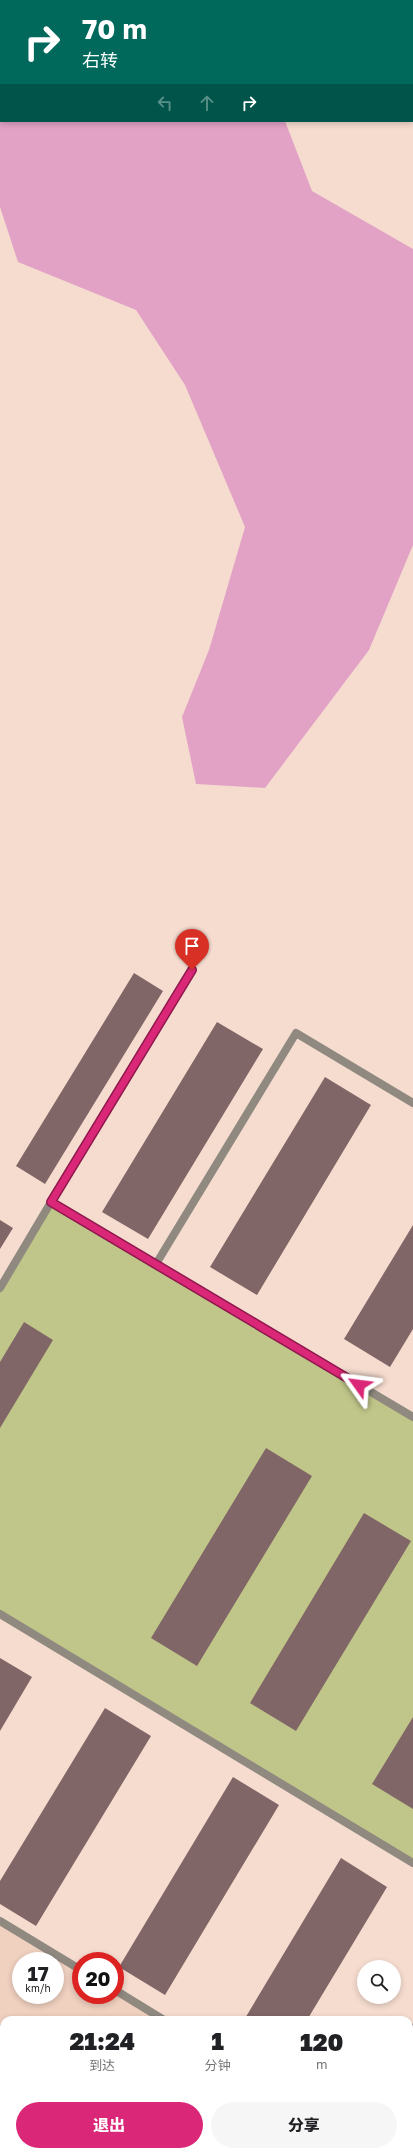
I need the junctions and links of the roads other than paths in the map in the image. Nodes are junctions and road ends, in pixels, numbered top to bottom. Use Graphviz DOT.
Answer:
graph roads {
  1 [pos="192,970"];
  2 [pos="413,1103"];
  3 [pos="51,1202"];
  4 [pos="156,1264"];
  5 [pos="0,1288"];
  6 [pos="413,1417"];
  7 [pos="0,1614"];
  8 [pos="413,1863"];
  9 [pos="0,1921"];
  10 [pos="72,1965"];
  11 [pos="124,1996"];
  12 [pos="157,2016"];
  1 -- 3 [label="lane"];
  2 -- 4 [label="lane"];
  3 -- 4 [label="lane"];
  3 -- 5 [label="lane"];
  4 -- 6 [label="lane"];
  7 -- 8 [label="lane"];
  9 -- 10 [label="lane"];
  11 -- 12 [label="lane"];
}
